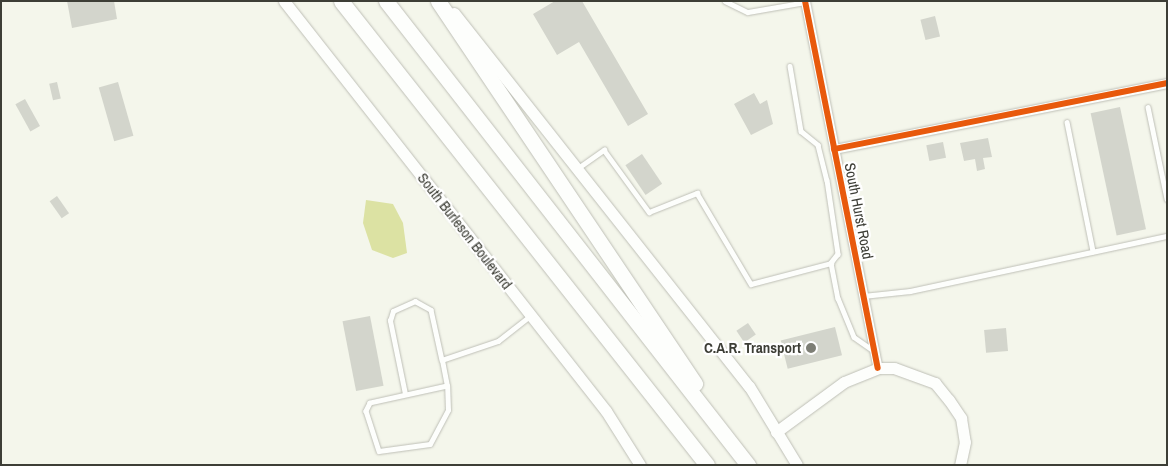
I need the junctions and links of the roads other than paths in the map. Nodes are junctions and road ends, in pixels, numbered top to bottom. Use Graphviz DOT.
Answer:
graph roads {
  1 [pos="284,1"];
  2 [pos="329,1"];
  3 [pos="341,1"];
  4 [pos="386,1"];
  5 [pos="438,1"];
  6 [pos="444,1"];
  7 [pos="725,1"];
  8 [pos="806,2"];
  9 [pos="360,26"];
  10 [pos="790,66"];
  11 [pos="1167,83"];
  12 [pos="1148,107"];
  13 [pos="1067,122"];
  14 [pos="834,149"];
  15 [pos="577,169"];
  16 [pos="1167,199"];
  17 [pos="1167,236"];
  18 [pos="1093,251"];
  19 [pos="831,263"];
  20 [pos="863,296"];
  21 [pos="531,315"];
  22 [pos="875,352"];
  23 [pos="442,360"];
  24 [pos="878,368"];
  25 [pos="446,386"];
  26 [pos="405,394"];
  27 [pos="776,432"];
  28 [pos="726,437"];
  29 [pos="640,465"];
  30 [pos="707,465"];
  31 [pos="748,465"];
  32 [pos="798,465"];
  33 [pos="960,465"];
  1 -- 21 [label="main road, South Burleson Boulevard"];
  2 -- 9 [label="highway"];
  3 -- 9 [label="highway"];
  4 -- 28 [label="highway"];
  5 -- 28 [label="highway"];
  6 -- 15 [label="main road"];
  7 -- 8 [label="lane"];
  8 -- 14 [label="street, South Hurst Road"];
  9 -- 30 [label="highway"];
  10 -- 19 [label="lane"];
  11 -- 14 [label="street"];
  12 -- 16 [label="lane"];
  13 -- 18 [label="lane"];
  14 -- 20 [label="street, South Hurst Road"];
  15 -- 19 [label="lane"];
  15 -- 27 [label="main road"];
  17 -- 18 [label="lane"];
  18 -- 20 [label="lane"];
  19 -- 22 [label="lane"];
  20 -- 22 [label="street, South Hurst Road"];
  21 -- 23 [label="lane"];
  21 -- 29 [label="main road, South Burleson Boulevard"];
  22 -- 24 [label="street, South Hurst Road"];
  23 -- 25 [label="lane"];
  23 -- 26 [label="lane"];
  24 -- 27 [label="main road"];
  24 -- 33 [label="main road"];
  25 -- 26 [label="lane"];
  25 -- 26 [label="lane"];
  27 -- 32 [label="main road"];
  28 -- 31 [label="highway"];
}
